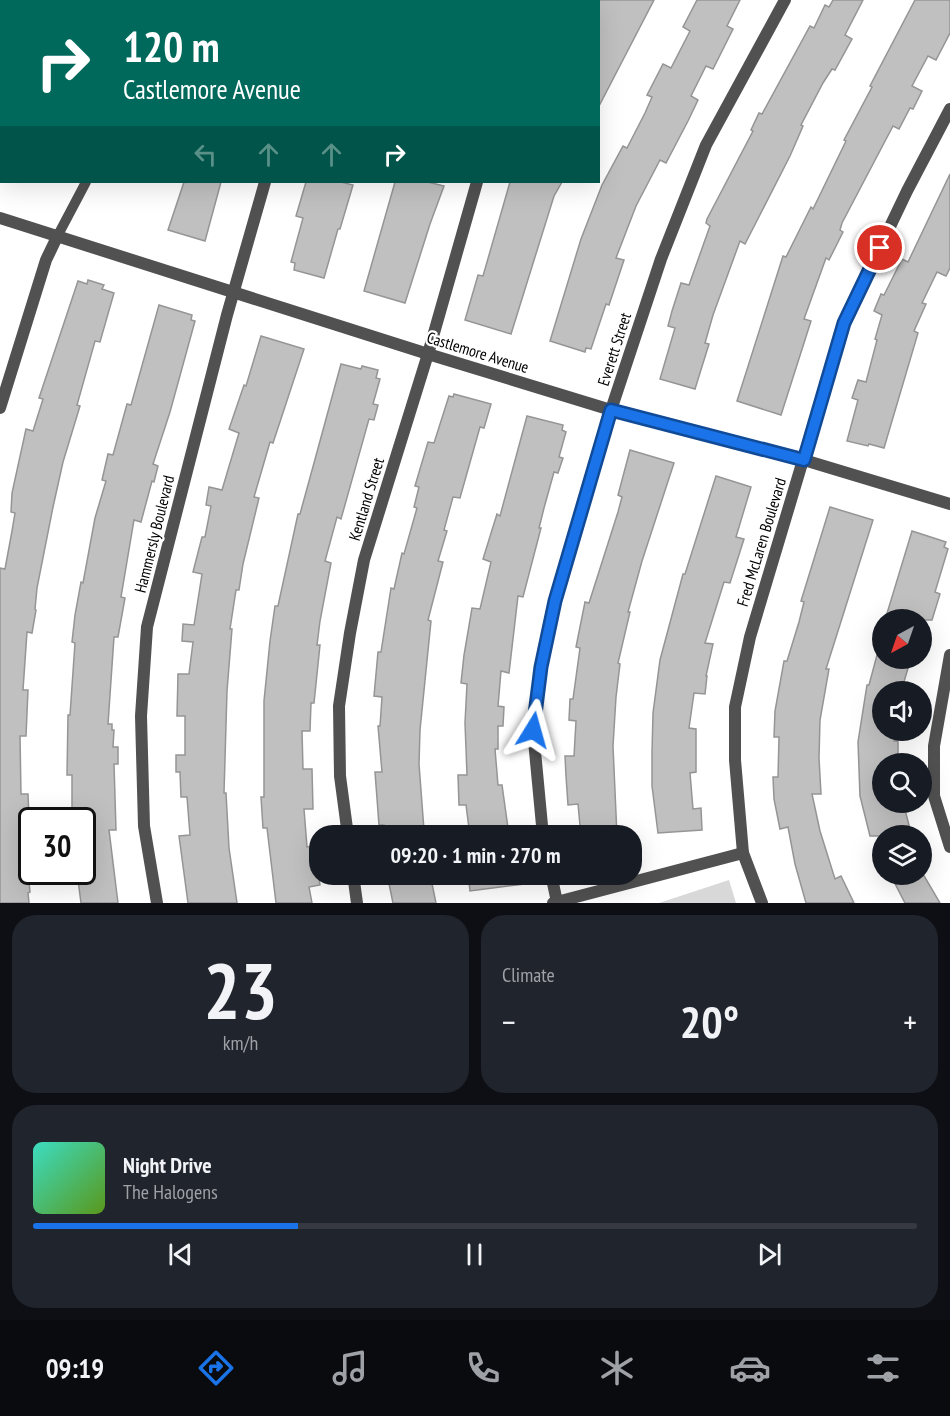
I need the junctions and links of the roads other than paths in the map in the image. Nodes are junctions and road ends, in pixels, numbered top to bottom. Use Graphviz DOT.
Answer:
graph roads {
  1 [pos="785,0"];
  2 [pos="950,109"];
  3 [pos="85,183"];
  4 [pos="265,183"];
  5 [pos="477,183"];
  6 [pos="0,218"];
  7 [pos="58,235"];
  8 [pos="233,292"];
  9 [pos="428,354"];
  10 [pos="0,408"];
  11 [pos="611,410"];
  12 [pos="804,460"];
  13 [pos="950,504"];
  14 [pos="950,655"];
  15 [pos="347,825"];
  16 [pos="542,825"];
  17 [pos="950,847"];
  18 [pos="743,853"];
  19 [pos="355,885"];
  20 [pos="553,885"];
  21 [pos="555,902"];
  22 [pos="157,903"];
  23 [pos="357,903"];
  24 [pos="762,903"];
  1 -- 11 [label="street, Everett Street"];
  2 -- 12 [label="street, Fred McLaren Boulevard"];
  3 -- 7 [label="lane"];
  4 -- 8 [label="street, Hammersly Boulevard"];
  5 -- 9 [label="street, Kentland Street"];
  6 -- 7 [label="street, Castlemore Avenue"];
  7 -- 8 [label="street, Castlemore Avenue"];
  7 -- 10 [label="street"];
  8 -- 9 [label="street, Castlemore Avenue"];
  8 -- 22 [label="street, Hammersly Boulevard"];
  9 -- 11 [label="street, Castlemore Avenue"];
  9 -- 15 [label="street, Kentland Street"];
  11 -- 12 [label="street, Castlemore Avenue"];
  11 -- 16 [label="street, Everett Street"];
  12 -- 13 [label="street, Castlemore Avenue"];
  12 -- 18 [label="street, Fred McLaren Boulevard"];
  14 -- 17 [label="street"];
  18 -- 21 [label="street"];
  18 -- 24 [label="street, Fred McLaren Boulevard"];
  19 -- 23 [label="street"];
  20 -- 21 [label="street"];
}
